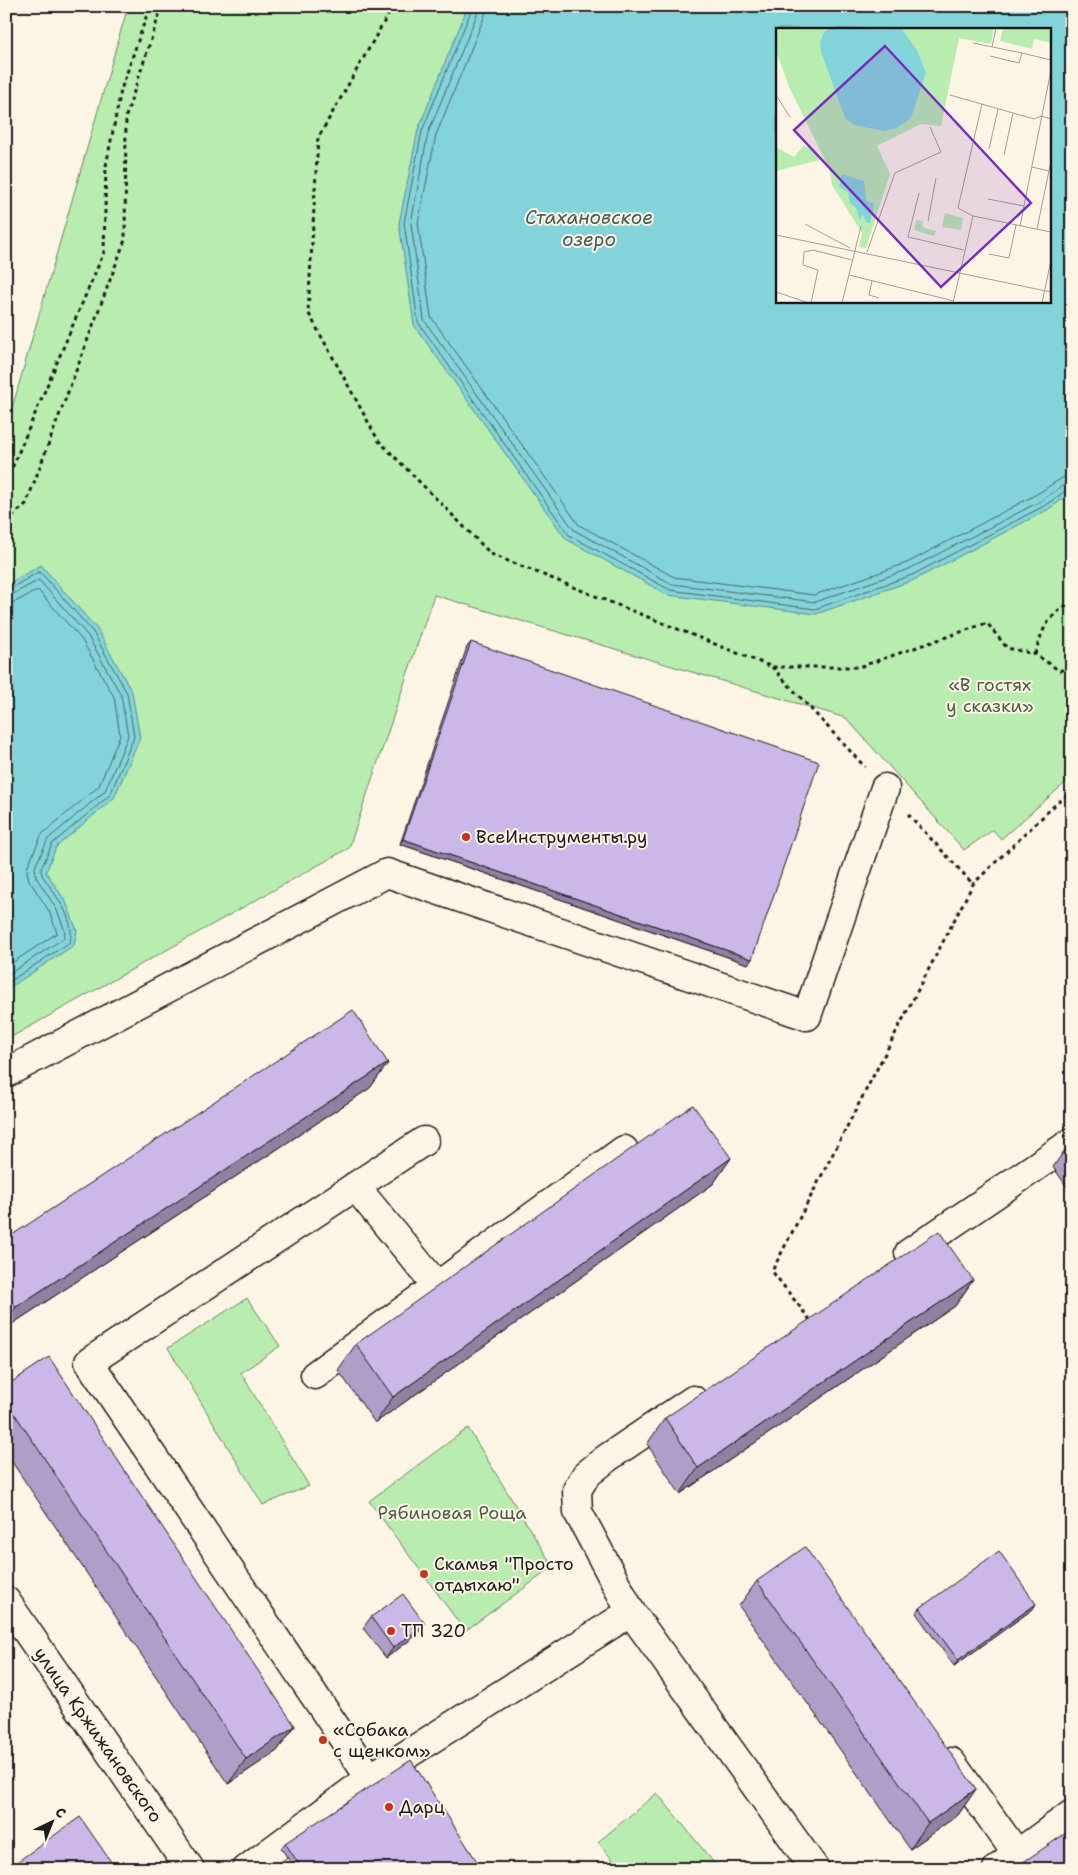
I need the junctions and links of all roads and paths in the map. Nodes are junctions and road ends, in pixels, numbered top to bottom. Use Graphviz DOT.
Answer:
graph roads {
  1 [pos="150,6"];
  2 [pos="162,6"];
  3 [pos="393,6"];
  4 [pos="6,482"];
  5 [pos="6,522"];
  6 [pos="1072,602"];
  7 [pos="1035,654"];
  8 [pos="1072,664"];
  9 [pos="885,788"];
  10 [pos="1072,792"];
  11 [pos="6,1072"];
  12 [pos="424,1141"];
  13 [pos="1072,1142"];
  14 [pos="624,1150"];
  15 [pos="355,1186"];
  16 [pos="892,1264"];
  17 [pos="437,1286"];
  18 [pos="810,1320"];
  19 [pos="315,1374"];
  20 [pos="717,1383"];
  21 [pos="6,1601"];
  22 [pos="631,1612"];
  23 [pos="937,1743"];
  24 [pos="370,1778"];
  25 [pos="1072,1814"];
  26 [pos="1007,1862"];
  27 [pos="190,1869"];
  28 [pos="247,1869"];
  29 [pos="815,1869"];
  1 -- 4 [label="path"];
  2 -- 5 [label="path"];
  3 -- 7 [label="path"];
  6 -- 7 [label="path"];
  7 -- 8 [label="path"];
  9 -- 11 [label="street"];
  10 -- 18 [label="path"];
  12 -- 15 [label="street"];
  13 -- 16 [label="street"];
  14 -- 17 [label="street"];
  15 -- 17 [label="street"];
  15 -- 24 [label="street"];
  17 -- 19 [label="street"];
  20 -- 22 [label="street"];
  21 -- 27 [label="street, улица Кржижановского"];
  22 -- 24 [label="street"];
  22 -- 29 [label="street"];
  23 -- 26 [label="street"];
  24 -- 28 [label="street"];
  25 -- 26 [label="street"];
}
